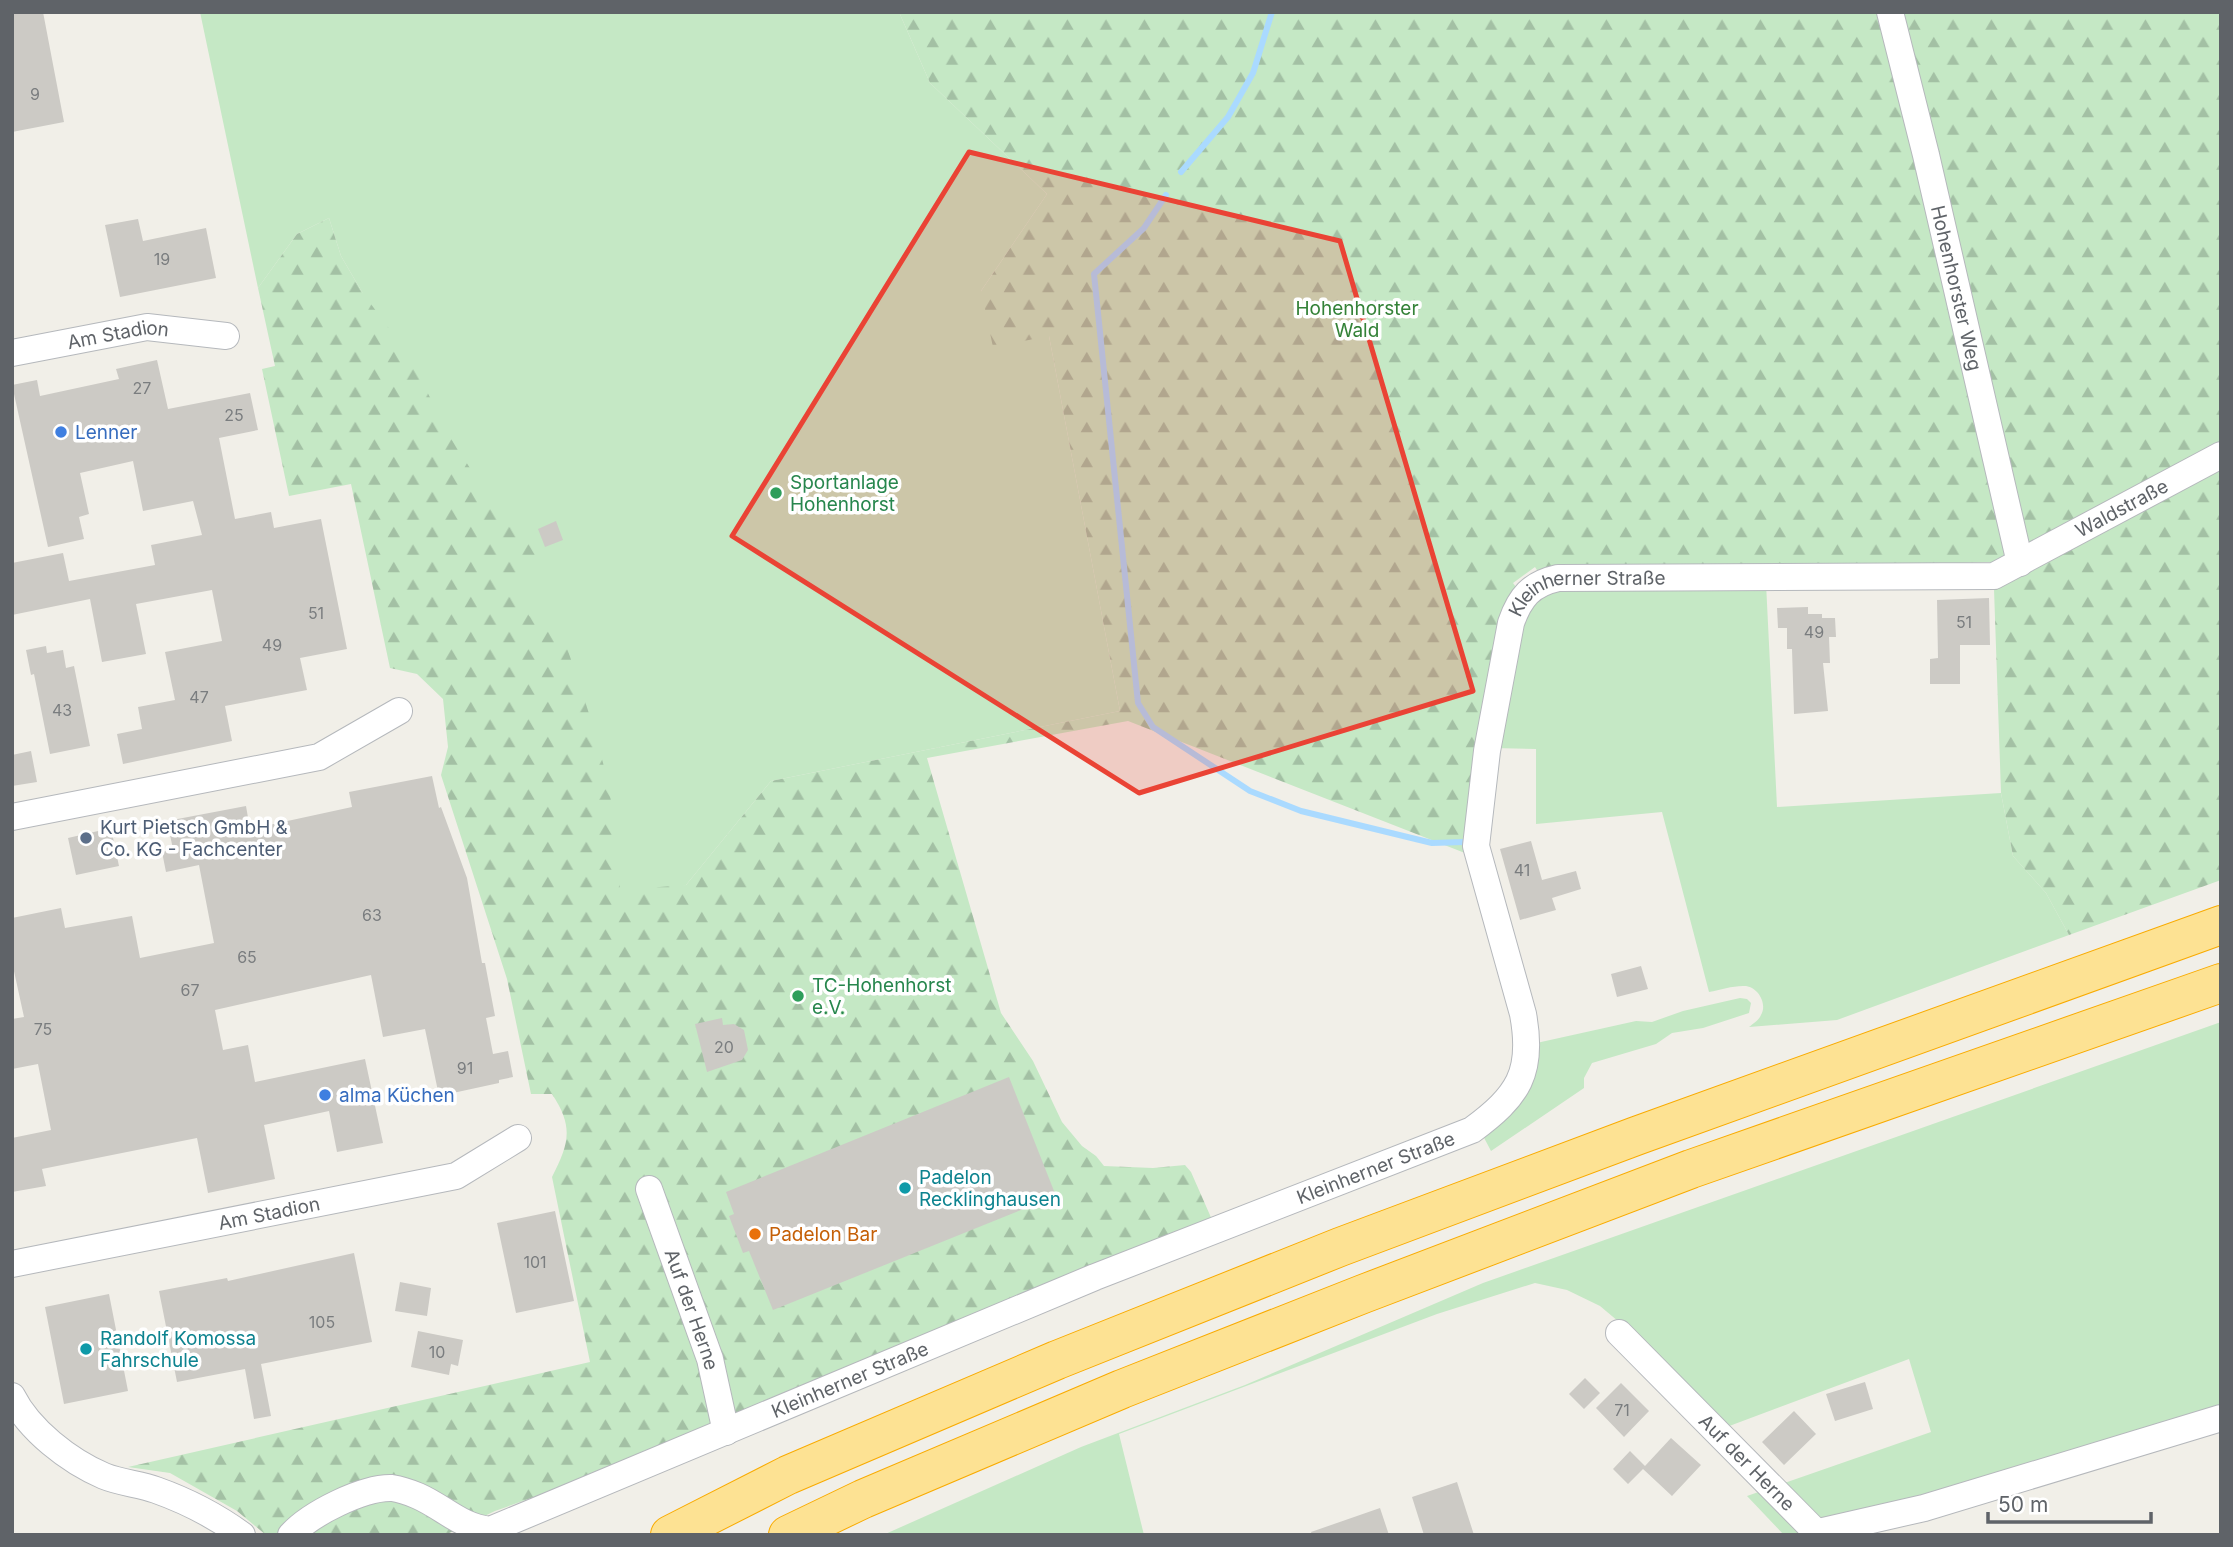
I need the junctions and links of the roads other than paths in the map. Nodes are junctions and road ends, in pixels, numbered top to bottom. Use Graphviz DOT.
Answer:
graph roads {
  1 [pos="1890,12"];
  2 [pos="226,336"];
  3 [pos="12,352"];
  4 [pos="2221,455"];
  5 [pos="2020,563"];
  6 [pos="399,711"];
  7 [pos="12,817"];
  8 [pos="2221,925"];
  9 [pos="2221,983"];
  10 [pos="518,1138"];
  11 [pos="649,1189"];
  12 [pos="12,1264"];
  13 [pos="1619,1333"];
  14 [pos="12,1396"];
  15 [pos="2221,1418"];
  16 [pos="726,1432"];
  17 [pos="1819,1533"];
  18 [pos="242,1535"];
  19 [pos="291,1535"];
  20 [pos="670,1535"];
  21 [pos="788,1535"];
  1 -- 5 [label="street, Hohenhorster Weg"];
  2 -- 3 [label="street, Am Stadion"];
  4 -- 5 [label="street, Waldstraße"];
  5 -- 16 [label="street, Kleinherner Straße"];
  6 -- 7 [label="street"];
  8 -- 20 [label="highway"];
  9 -- 21 [label="highway"];
  10 -- 12 [label="street, Am Stadion"];
  11 -- 16 [label="street, Auf der Herne"];
  13 -- 17 [label="street, Auf der Herne"];
  14 -- 18 [label="street"];
  15 -- 17 [label="street, Auf der Herne"];
  16 -- 19 [label="street, Kleinherner Straße"];
}
